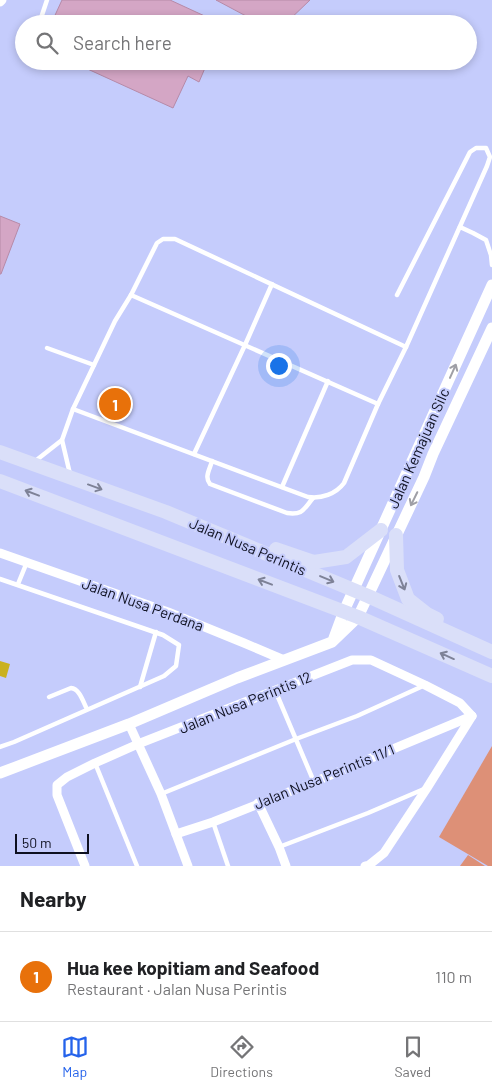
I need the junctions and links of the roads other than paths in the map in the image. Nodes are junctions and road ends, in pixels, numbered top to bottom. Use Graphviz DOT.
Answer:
graph roads {
  1 [pos="47,0"];
  2 [pos="42,15"];
  3 [pos="460,227"];
  4 [pos="492,265"];
  5 [pos="272,284"];
  6 [pos="492,285"];
  7 [pos="131,294"];
  8 [pos="397,295"];
  9 [pos="492,328"];
  10 [pos="245,345"];
  11 [pos="406,347"];
  12 [pos="47,348"];
  13 [pos="94,365"];
  14 [pos="328,381"];
  15 [pos="378,404"];
  16 [pos="73,409"];
  17 [pos="427,428"];
  18 [pos="442,435"];
  19 [pos="62,440"];
  20 [pos="0,452"];
  21 [pos="194,454"];
  22 [pos="212,461"];
  23 [pos="32,464"];
  24 [pos="408,469"];
  25 [pos="424,477"];
  26 [pos="71,478"];
  27 [pos="0,481"];
  28 [pos="282,487"];
  29 [pos="313,498"];
  30 [pos="166,512"];
  31 [pos="381,530"];
  32 [pos="396,535"];
  33 [pos="0,552"];
  34 [pos="27,562"];
  35 [pos="0,579"];
  36 [pos="18,584"];
  37 [pos="354,590"];
  38 [pos="368,596"];
  39 [pos="344,612"];
  40 [pos="358,617"];
  41 [pos="156,632"];
  42 [pos="332,642"];
  43 [pos="492,651"];
  44 [pos="284,660"];
  45 [pos="492,676"];
  46 [pos="425,685"];
  47 [pos="140,687"];
  48 [pos="275,690"];
  49 [pos="49,696"];
  50 [pos="87,709"];
  51 [pos="472,716"];
  52 [pos="129,724"];
  53 [pos="296,739"];
  54 [pos="138,744"];
  55 [pos="0,747"];
  56 [pos="95,763"];
  57 [pos="0,773"];
  58 [pos="314,782"];
  59 [pos="427,788"];
  60 [pos="161,794"];
  61 [pos="258,803"];
  62 [pos="213,822"];
  63 [pos="176,834"];
  64 [pos="279,846"];
  65 [pos="85,866"];
  66 [pos="136,866"];
  67 [pos="188,866"];
  68 [pos="228,866"];
  69 [pos="286,866"];
  70 [pos="365,866"];
  1 -- 2 [label="lane"];
  3 -- 4 [label="lane"];
  3 -- 8 [label="lane"];
  3 -- 11 [label="lane"];
  5 -- 7 [label="lane"];
  5 -- 10 [label="lane"];
  5 -- 11 [label="lane"];
  17 -- 6 [label="street, Jalan Kemajuan Silc, one-way"];
  7 -- 10 [label="lane"];
  7 -- 13 [label="lane"];
  9 -- 18 [label="street, Jalan Kemajuan Silc"];
  10 -- 14 [label="lane"];
  10 -- 21 [label="lane"];
  11 -- 15 [label="lane"];
  12 -- 13 [label="lane"];
  13 -- 16 [label="lane"];
  14 -- 15 [label="lane"];
  14 -- 28 [label="lane"];
  15 -- 29 [label="lane"];
  16 -- 19 [label="lane"];
  16 -- 21 [label="lane"];
  17 -- 18 [label="street"];
  17 -- 24 [label="street, Jalan Kemajuan Silc"];
  18 -- 25 [label="street, Jalan Kemajuan Silc"];
  19 -- 23 [label="lane"];
  19 -- 26 [label="lane"];
  20 -- 23 [label="main road, Jalan Nusa Perintis"];
  21 -- 22 [label="lane"];
  22 -- 28 [label="lane"];
  22 -- 29 [label="lane"];
  23 -- 26 [label="main road, Jalan Nusa Perintis"];
  24 -- 25 [label="street"];
  24 -- 31 [label="street, Jalan Kemajuan Silc"];
  25 -- 32 [label="street, Jalan Kemajuan Silc, one-way"];
  26 -- 30 [label="main road, Jalan Nusa Perintis, one-way"];
  39 -- 27 [label="main road, Jalan Nusa Perintis, one-way"];
  28 -- 29 [label="lane"];
  30 -- 31 [label="main road"];
  30 -- 37 [label="main road, Jalan Nusa Perintis, one-way"];
  31 -- 37 [label="street, Jalan Kemajuan Silc"];
  32 -- 38 [label="street, Jalan Kemajuan Silc"];
  32 -- 43 [label="main road, one-way"];
  33 -- 34 [label="street, Jalan Nusa Perdana"];
  34 -- 36 [label="lane"];
  34 -- 44 [label="street, Jalan Nusa Perdana"];
  35 -- 36 [label="lane"];
  36 -- 41 [label="lane"];
  37 -- 38 [label="main road, Jalan Nusa Perintis"];
  37 -- 39 [label="street, Jalan Kemajuan Silc"];
  38 -- 40 [label="street, Jalan Kemajuan Silc"];
  38 -- 43 [label="main road, Jalan Nusa Perintis"];
  39 -- 40 [label="main road, Jalan Nusa Perintis"];
  39 -- 42 [label="street, Jalan Kemajuan Silc"];
  40 -- 42 [label="street"];
  45 -- 40 [label="main road, Jalan Nusa Perintis, one-way"];
  41 -- 47 [label="lane"];
  41 -- 47 [label="lane"];
  42 -- 44 [label="street"];
  44 -- 52 [label="street"];
  46 -- 48 [label="street, Jalan Nusa Perintis 12"];
  46 -- 51 [label="street"];
  46 -- 53 [label="lane"];
  47 -- 50 [label="lane"];
  48 -- 53 [label="lane"];
  48 -- 54 [label="street, Jalan Nusa Perintis 12"];
  49 -- 50 [label="lane"];
  50 -- 55 [label="lane"];
  51 -- 58 [label="street, Jalan Nusa Perintis 11/1"];
  51 -- 59 [label="street"];
  52 -- 54 [label="street"];
  52 -- 57 [label="street"];
  53 -- 58 [label="lane"];
  53 -- 60 [label="lane"];
  54 -- 56 [label="street, Jalan Nusa Perintis 12"];
  54 -- 60 [label="street"];
  56 -- 65 [label="street, Jalan Nusa Perintis 12"];
  56 -- 66 [label="lane"];
  58 -- 61 [label="street, Jalan Nusa Perintis 11/1"];
  59 -- 64 [label="lane"];
  59 -- 70 [label="street"];
  60 -- 63 [label="street"];
  61 -- 62 [label="street, Jalan Nusa Perintis 11/1"];
  61 -- 64 [label="street"];
  62 -- 63 [label="street, Jalan Nusa Perintis 11/1"];
  62 -- 68 [label="lane"];
  63 -- 67 [label="street"];
  64 -- 69 [label="street"];
}
